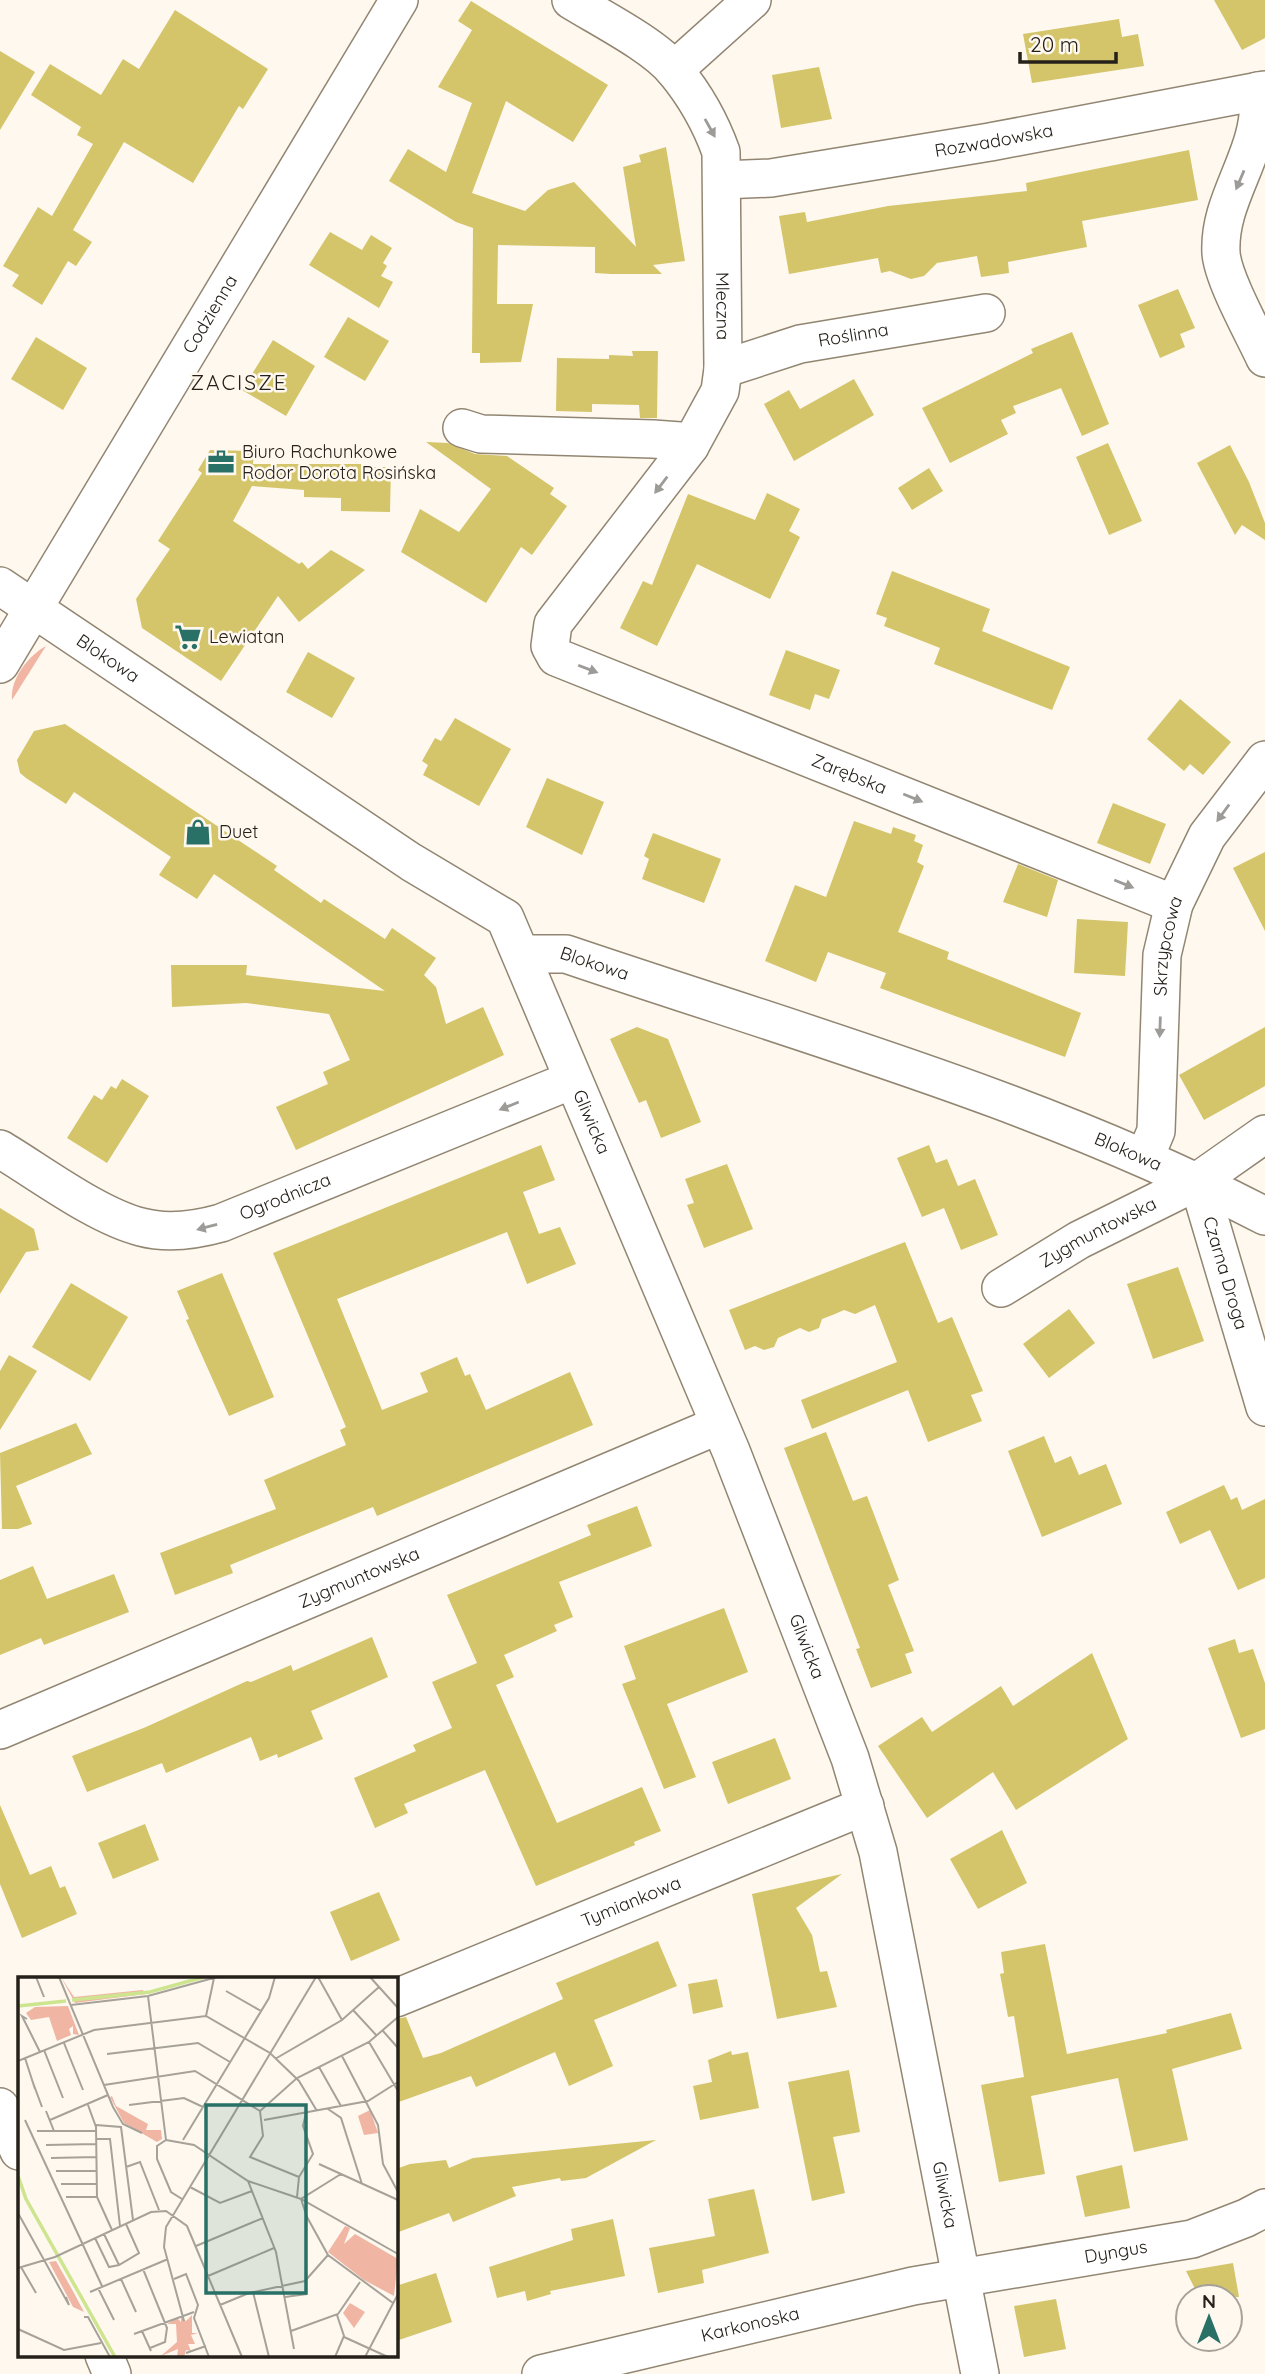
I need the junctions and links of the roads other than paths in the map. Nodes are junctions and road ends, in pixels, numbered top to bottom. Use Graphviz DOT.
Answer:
graph roads {
  1 [pos="399,0"];
  2 [pos="571,0"];
  3 [pos="752,0"];
  4 [pos="674,70"];
  5 [pos="1262,90"];
  6 [pos="722,180"];
  7 [pos="986,313"];
  8 [pos="1265,358"];
  9 [pos="723,369"];
  10 [pos="462,428"];
  11 [pos="690,446"];
  12 [pos="0,586"];
  13 [pos="33,607"];
  14 [pos="553,624"];
  15 [pos="0,664"];
  16 [pos="1265,760"];
  17 [pos="1174,904"];
  18 [pos="522,954"];
  19 [pos="572,1080"];
  20 [pos="1265,1134"];
  21 [pos="0,1149"];
  22 [pos="1145,1157"];
  23 [pos="1198,1181"];
  24 [pos="1265,1216"];
  25 [pos="1000,1288"];
  26 [pos="1265,1407"];
  27 [pos="719,1425"];
  28 [pos="0,1730"];
  29 [pos="865,1806"];
  30 [pos="397,1998"];
  31 [pos="0,2106"];
  32 [pos="18,2149"];
  33 [pos="1265,2208"];
  34 [pos="961,2278"];
  35 [pos="104,2356"];
  36 [pos="595,2368"];
  37 [pos="112,2374"];
  38 [pos="541,2374"];
  39 [pos="980,2374"];
  1 -- 13 [label="street, Codzienna"];
  2 -- 4 [label="street, Mleczna"];
  3 -- 4 [label="street"];
  4 -- 6 [label="street, Mleczna, one-way"];
  5 -- 6 [label="street, Rozwadowska"];
  5 -- 8 [label="street, one-way"];
  6 -- 9 [label="street, Mleczna"];
  7 -- 9 [label="street, Roślinna"];
  9 -- 11 [label="street, Mleczna"];
  10 -- 11 [label="street"];
  11 -- 14 [label="street, Mleczna, one-way"];
  12 -- 13 [label="street, Blokowa"];
  13 -- 15 [label="street, Codzienna"];
  13 -- 18 [label="street, Blokowa"];
  14 -- 17 [label="street, Zarębska, one-way"];
  16 -- 17 [label="street, Skrzypcowa, one-way"];
  17 -- 22 [label="street, Skrzypcowa, one-way"];
  18 -- 19 [label="street, Gliwicka"];
  18 -- 22 [label="street, Blokowa"];
  19 -- 21 [label="street, Ogrodnicza, one-way"];
  19 -- 27 [label="street, Gliwicka"];
  20 -- 23 [label="street, Zygmuntowska"];
  22 -- 23 [label="street, Blokowa"];
  23 -- 24 [label="street, Blokowa"];
  23 -- 25 [label="street, Zygmuntowska"];
  23 -- 26 [label="street, Czarna Droga"];
  27 -- 28 [label="street, Zygmuntowska"];
  27 -- 29 [label="street, Gliwicka"];
  29 -- 30 [label="street, Tymiankowa"];
  29 -- 34 [label="street, Gliwicka"];
  31 -- 32 [label="street"];
  33 -- 34 [label="street, Dyngus"];
  34 -- 36 [label="street, Karkonoska"];
  34 -- 39 [label="street, Gliwicka"];
  35 -- 37 [label="street"];
  36 -- 38 [label="street, Karkonoska"];
}
